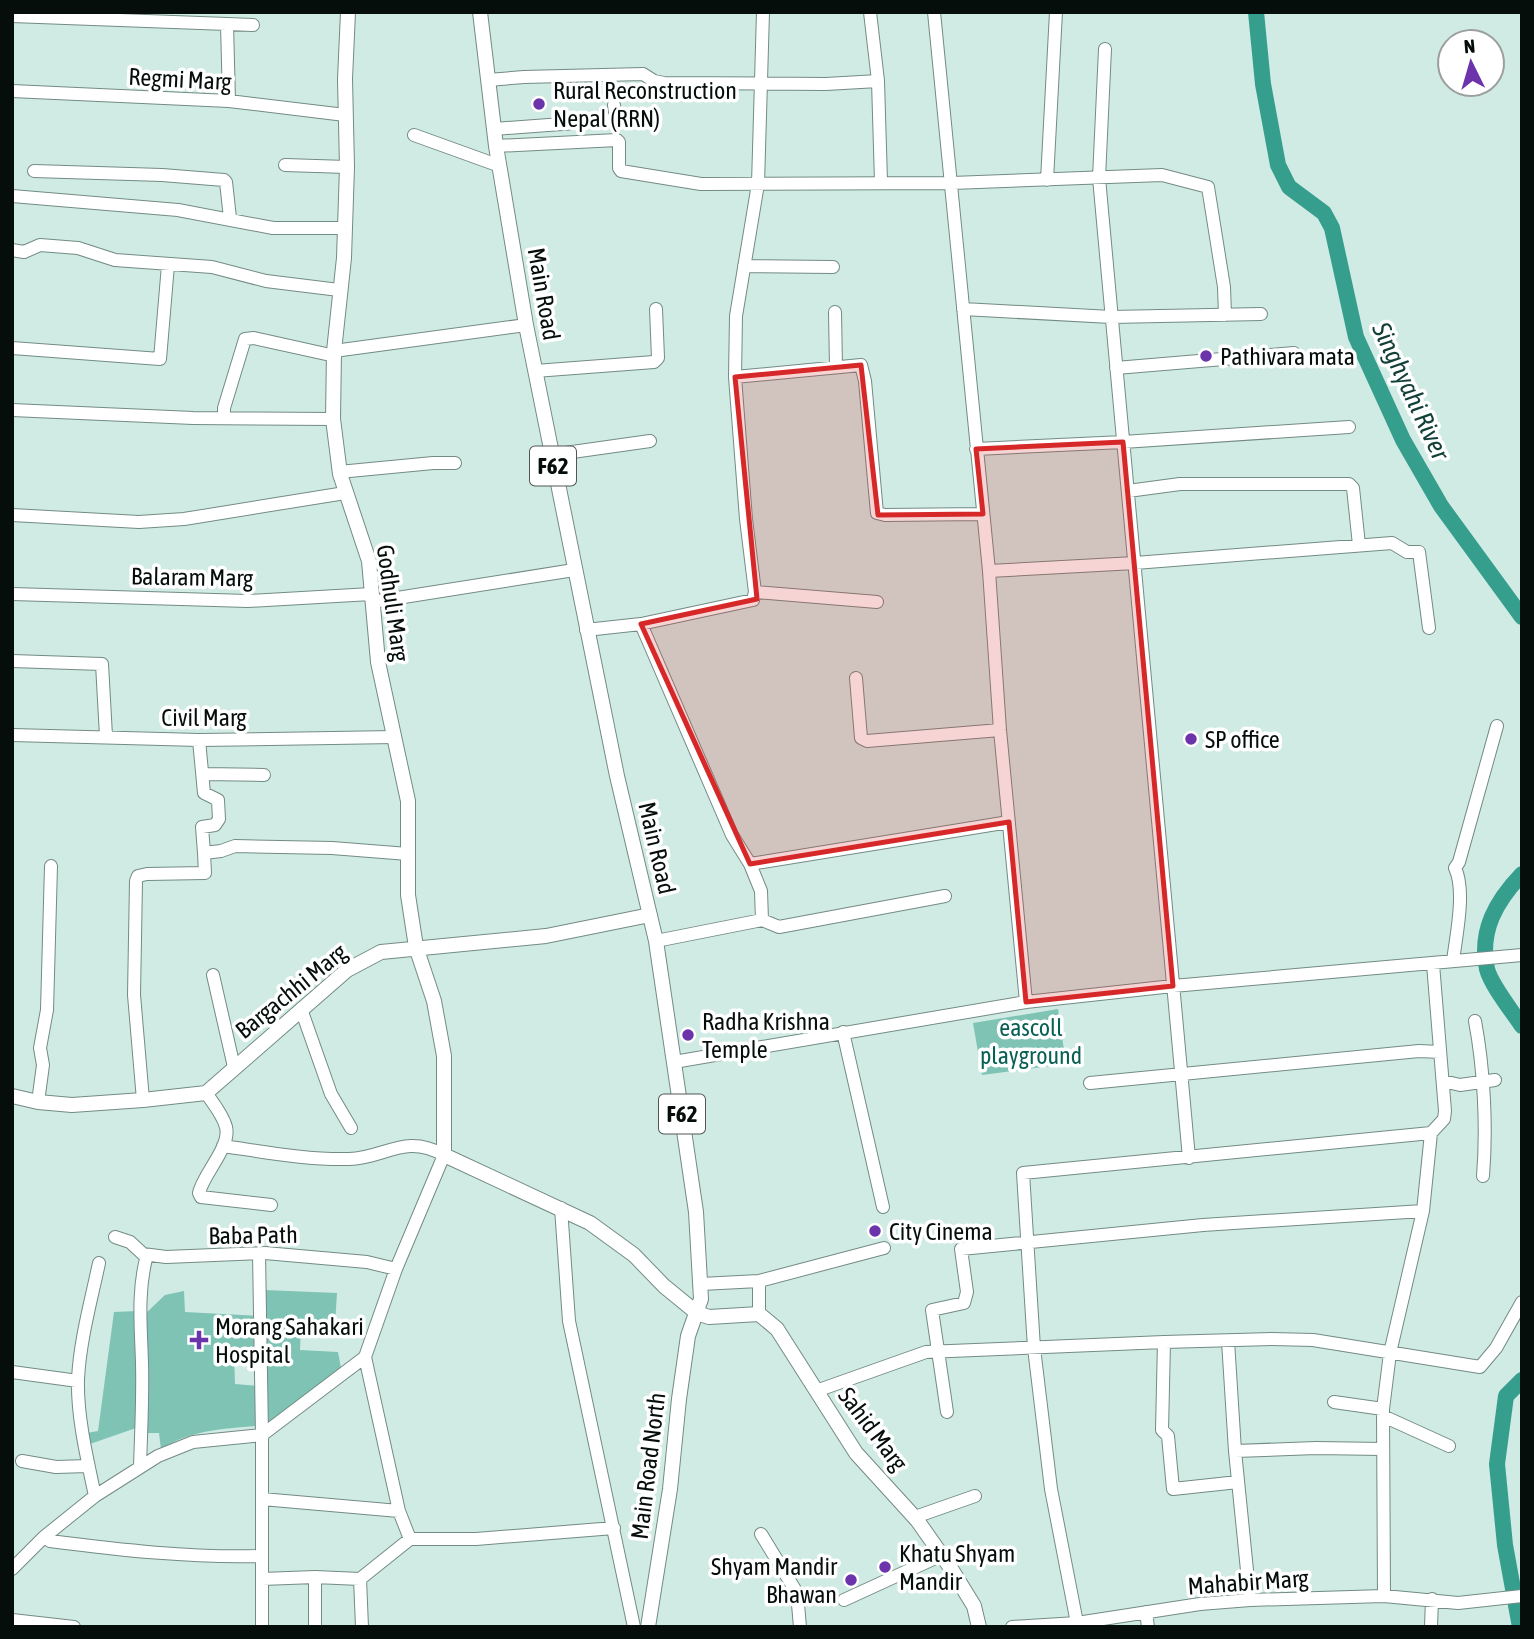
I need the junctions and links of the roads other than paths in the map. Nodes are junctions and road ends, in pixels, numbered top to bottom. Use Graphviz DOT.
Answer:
graph roads {
  1 [pos="348,12"];
  2 [pos="482,12"];
  3 [pos="763,12"];
  4 [pos="870,12"];
  5 [pos="934,12"];
  6 [pos="1056,12"];
  7 [pos="12,16"];
  8 [pos="227,24"];
  9 [pos="253,25"];
  10 [pos="1105,49"];
  11 [pos="490,80"];
  12 [pos="878,81"];
  13 [pos="762,82"];
  14 [pos="12,91"];
  15 [pos="229,101"];
  16 [pos="614,105"];
  17 [pos="345,115"];
  18 [pos="496,129"];
  19 [pos="414,135"];
  20 [pos="498,146"];
  21 [pos="285,164"];
  22 [pos="500,166"];
  23 [pos="347,167"];
  24 [pos="34,171"];
  25 [pos="1099,178"];
  26 [pos="1047,180"];
  27 [pos="881,182"];
  28 [pos="952,183"];
  29 [pos="758,184"];
  30 [pos="12,196"];
  31 [pos="230,218"];
  32 [pos="344,228"];
  33 [pos="12,250"];
  34 [pos="168,265"];
  35 [pos="744,266"];
  36 [pos="833,267"];
  37 [pos="339,290"];
  38 [pos="656,309"];
  39 [pos="963,309"];
  40 [pos="835,312"];
  41 [pos="1261,314"];
  42 [pos="1225,315"];
  43 [pos="1111,317"];
  44 [pos="526,325"];
  45 [pos="12,348"];
  46 [pos="335,353"];
  47 [pos="1294,353"];
  48 [pos="835,367"];
  49 [pos="1116,368"];
  50 [pos="537,371"];
  51 [pos="735,377"];
  52 [pos="12,410"];
  53 [pos="224,418"];
  54 [pos="333,419"];
  55 [pos="1349,426"];
  56 [pos="650,441"];
  57 [pos="1123,442"];
  58 [pos="976,449"];
  59 [pos="554,454"];
  60 [pos="455,463"];
  61 [pos="339,472"];
  62 [pos="1128,491"];
  63 [pos="345,493"];
  64 [pos="984,514"];
  65 [pos="12,515"];
  66 [pos="1359,545"];
  67 [pos="1135,563"];
  68 [pos="574,570"];
  69 [pos="989,571"];
  70 [pos="755,592"];
  71 [pos="12,594"];
  72 [pos="371,598"];
  73 [pos="877,602"];
  74 [pos="641,625"];
  75 [pos="1429,628"];
  76 [pos="588,630"];
  77 [pos="12,661"];
  78 [pos="856,678"];
  79 [pos="1497,726"];
  80 [pos="1000,730"];
  81 [pos="12,735"];
  82 [pos="106,736"];
  83 [pos="394,737"];
  84 [pos="199,740"];
  85 [pos="203,774"];
  86 [pos="264,775"];
  87 [pos="1010,822"];
  88 [pos="204,853"];
  89 [pos="408,854"];
  90 [pos="750,863"];
  91 [pos="51,866"];
  92 [pos="944,896"];
  93 [pos="650,915"];
  94 [pos="762,920"];
  95 [pos="656,941"];
  96 [pos="416,947"];
  97 [pos="1522,955"];
  98 [pos="1457,961"];
  99 [pos="1433,964"];
  100 [pos="214,975"];
  101 [pos="1173,986"];
  102 [pos="1026,1002"];
  103 [pos="302,1009"];
  104 [pos="1475,1021"];
  105 [pos="844,1032"];
  106 [pos="1440,1052"];
  107 [pos="674,1062"];
  108 [pos="234,1067"];
  109 [pos="1182,1074"];
  110 [pos="1495,1080"];
  111 [pos="1443,1081"];
  112 [pos="1481,1082"];
  113 [pos="1090,1083"];
  114 [pos="206,1093"];
  115 [pos="12,1096"];
  116 [pos="143,1100"];
  117 [pos="38,1102"];
  118 [pos="351,1128"];
  119 [pos="1431,1133"];
  120 [pos="223,1146"];
  121 [pos="444,1155"];
  122 [pos="1189,1158"];
  123 [pos="1483,1176"];
  124 [pos="271,1205"];
  125 [pos="883,1206"];
  126 [pos="561,1208"];
  127 [pos="1423,1211"];
  128 [pos="115,1237"];
  129 [pos="1028,1244"];
  130 [pos="884,1248"];
  131 [pos="259,1253"];
  132 [pos="147,1255"];
  133 [pos="99,1263"];
  134 [pos="396,1269"];
  135 [pos="759,1281"];
  136 [pos="701,1284"];
  137 [pos="1522,1302"];
  138 [pos="697,1313"];
  139 [pos="759,1314"];
  140 [pos="1228,1341"];
  141 [pos="1164,1342"];
  142 [pos="1034,1348"];
  143 [pos="939,1351"];
  144 [pos="1390,1353"];
  145 [pos="365,1357"];
  146 [pos="12,1371"];
  147 [pos="78,1381"];
  148 [pos="816,1391"];
  149 [pos="1334,1402"];
  150 [pos="947,1412"];
  151 [pos="1383,1413"];
  152 [pos="262,1436"];
  153 [pos="1449,1446"];
  154 [pos="1384,1449"];
  155 [pos="1235,1451"];
  156 [pos="22,1461"];
  157 [pos="88,1466"];
  158 [pos="140,1467"];
  159 [pos="1238,1482"];
  160 [pos="94,1496"];
  161 [pos="975,1496"];
  162 [pos="262,1499"];
  163 [pos="399,1511"];
  164 [pos="915,1517"];
  165 [pos="614,1528"];
  166 [pos="761,1535"];
  167 [pos="44,1537"];
  168 [pos="410,1539"];
  169 [pos="942,1555"];
  170 [pos="261,1556"];
  171 [pos="12,1569"];
  172 [pos="315,1577"];
  173 [pos="262,1579"];
  174 [pos="360,1579"];
  175 [pos="1384,1596"];
  176 [pos="1522,1596"];
  177 [pos="1432,1599"];
  178 [pos="844,1600"];
  179 [pos="1250,1600"];
  180 [pos="1146,1612"];
  181 [pos="12,1620"];
  182 [pos="1077,1623"];
  183 [pos="73,1627"];
  184 [pos="262,1627"];
  185 [pos="314,1627"];
  186 [pos="362,1627"];
  187 [pos="634,1627"];
  188 [pos="648,1627"];
  189 [pos="800,1627"];
  190 [pos="979,1627"];
  191 [pos="1012,1627"];
  192 [pos="1148,1627"];
  193 [pos="1431,1627"];
  1 -- 17 [label="main road, Godhuli Marg"];
  2 -- 11 [label="main road, Main Road / F62"];
  3 -- 13 [label="street"];
  4 -- 12 [label="street"];
  5 -- 28 [label="street"];
  6 -- 26 [label="street"];
  7 -- 8 [label="street"];
  8 -- 9 [label="street"];
  8 -- 15 [label="street"];
  10 -- 25 [label="street"];
  11 -- 13 [label="street"];
  11 -- 18 [label="main road, Main Road / F62"];
  12 -- 13 [label="street"];
  12 -- 27 [label="street"];
  13 -- 29 [label="street"];
  14 -- 15 [label="street, Regmi Marg"];
  15 -- 17 [label="street, Regmi Marg"];
  16 -- 18 [label="street"];
  17 -- 23 [label="main road, Godhuli Marg"];
  18 -- 20 [label="main road, Main Road / F62"];
  19 -- 22 [label="street"];
  20 -- 22 [label="main road, Main Road / F62"];
  20 -- 29 [label="street"];
  20 -- 50 [label="main road, Main Road / F62"];
  21 -- 23 [label="street"];
  22 -- 44 [label="main road, Main Road / F62"];
  23 -- 32 [label="main road, Godhuli Marg"];
  24 -- 31 [label="street"];
  25 -- 26 [label="street"];
  25 -- 42 [label="street"];
  25 -- 43 [label="street"];
  26 -- 28 [label="street"];
  27 -- 28 [label="street"];
  27 -- 29 [label="street"];
  28 -- 39 [label="street"];
  29 -- 35 [label="street"];
  30 -- 31 [label="street"];
  31 -- 32 [label="street"];
  32 -- 37 [label="main road, Godhuli Marg"];
  33 -- 34 [label="street"];
  34 -- 37 [label="street"];
  34 -- 45 [label="street"];
  35 -- 36 [label="street"];
  35 -- 51 [label="street"];
  37 -- 46 [label="main road, Godhuli Marg"];
  38 -- 50 [label="street"];
  39 -- 43 [label="street"];
  39 -- 58 [label="street"];
  40 -- 48 [label="street"];
  41 -- 42 [label="street"];
  42 -- 43 [label="street"];
  43 -- 49 [label="street"];
  44 -- 46 [label="street"];
  44 -- 50 [label="main road, Main Road / F62"];
  46 -- 53 [label="street"];
  46 -- 54 [label="main road, Godhuli Marg"];
  47 -- 49 [label="street"];
  48 -- 51 [label="street"];
  48 -- 64 [label="street"];
  49 -- 57 [label="street"];
  50 -- 59 [label="main road, Main Road / F62"];
  51 -- 70 [label="street"];
  52 -- 53 [label="street"];
  53 -- 54 [label="street"];
  54 -- 61 [label="main road, Godhuli Marg"];
  55 -- 57 [label="street"];
  56 -- 59 [label="street"];
  57 -- 58 [label="street"];
  57 -- 62 [label="street"];
  58 -- 64 [label="street"];
  59 -- 68 [label="main road, Main Road / F62"];
  59 -- 76 [label="main road, Main Road / F62"];
  60 -- 61 [label="street"];
  61 -- 63 [label="main road, Godhuli Marg"];
  62 -- 66 [label="street"];
  62 -- 67 [label="street"];
  63 -- 65 [label="street"];
  63 -- 72 [label="main road, Godhuli Marg"];
  64 -- 69 [label="street"];
  66 -- 67 [label="street"];
  66 -- 75 [label="street"];
  67 -- 69 [label="street"];
  67 -- 101 [label="street"];
  68 -- 72 [label="street, Balaram Marg"];
  68 -- 76 [label="main road, Main Road / F62"];
  69 -- 80 [label="street"];
  70 -- 73 [label="street"];
  70 -- 74 [label="street"];
  71 -- 72 [label="street, Balaram Marg"];
  72 -- 83 [label="main road, Godhuli Marg"];
  74 -- 76 [label="street"];
  74 -- 90 [label="street"];
  76 -- 93 [label="main road, Main Road / F62"];
  77 -- 82 [label="street"];
  78 -- 80 [label="street"];
  79 -- 98 [label="street"];
  80 -- 87 [label="street"];
  81 -- 82 [label="street, Civil Marg"];
  82 -- 84 [label="street, Civil Marg"];
  83 -- 84 [label="street, Civil Marg"];
  83 -- 89 [label="main road, Godhuli Marg"];
  84 -- 85 [label="street"];
  85 -- 86 [label="street"];
  85 -- 88 [label="street"];
  87 -- 90 [label="street"];
  87 -- 102 [label="street"];
  88 -- 89 [label="street"];
  88 -- 116 [label="street"];
  89 -- 96 [label="main road, Godhuli Marg"];
  90 -- 94 [label="street"];
  91 -- 117 [label="street"];
  92 -- 94 [label="street"];
  93 -- 95 [label="main road, F62"];
  93 -- 96 [label="main road, Bargachhi Marg"];
  94 -- 95 [label="street"];
  95 -- 107 [label="main road, F62"];
  96 -- 103 [label="main road, Bargachhi Marg"];
  96 -- 121 [label="main road, Godhuli Marg"];
  97 -- 98 [label="street"];
  98 -- 99 [label="street"];
  99 -- 101 [label="street"];
  99 -- 106 [label="street"];
  100 -- 108 [label="street"];
  101 -- 102 [label="street"];
  101 -- 109 [label="street"];
  102 -- 105 [label="street"];
  103 -- 108 [label="main road, Bargachhi Marg"];
  103 -- 118 [label="street"];
  104 -- 112 [label="street"];
  105 -- 107 [label="street"];
  105 -- 125 [label="street"];
  106 -- 109 [label="street"];
  106 -- 111 [label="street"];
  107 -- 136 [label="main road, F62"];
  108 -- 114 [label="main road, Bargachhi Marg"];
  109 -- 113 [label="street"];
  109 -- 122 [label="street"];
  110 -- 112 [label="street"];
  111 -- 112 [label="street"];
  111 -- 119 [label="street"];
  112 -- 123 [label="street"];
  114 -- 116 [label="main road"];
  114 -- 120 [label="street"];
  115 -- 117 [label="main road"];
  116 -- 117 [label="main road"];
  119 -- 122 [label="street"];
  119 -- 127 [label="street"];
  120 -- 121 [label="street"];
  120 -- 124 [label="street"];
  121 -- 126 [label="main road"];
  121 -- 134 [label="street"];
  122 -- 129 [label="street"];
  126 -- 138 [label="main road"];
  126 -- 165 [label="street"];
  127 -- 129 [label="street"];
  127 -- 144 [label="street"];
  128 -- 132 [label="street, Baba Path"];
  129 -- 142 [label="street"];
  129 -- 143 [label="street"];
  130 -- 135 [label="street"];
  131 -- 132 [label="street, Baba Path"];
  131 -- 134 [label="street, Baba Path"];
  131 -- 152 [label="street"];
  132 -- 158 [label="street"];
  133 -- 147 [label="street"];
  134 -- 145 [label="street"];
  135 -- 136 [label="street"];
  135 -- 139 [label="street"];
  136 -- 138 [label="main road, F62"];
  137 -- 144 [label="street"];
  138 -- 139 [label="main road"];
  138 -- 188 [label="main road, Main Road North / F62"];
  139 -- 148 [label="main road, Sahid Marg"];
  140 -- 141 [label="street"];
  140 -- 144 [label="street"];
  140 -- 155 [label="street"];
  141 -- 142 [label="street"];
  141 -- 159 [label="street"];
  142 -- 143 [label="street"];
  142 -- 182 [label="street"];
  143 -- 148 [label="street"];
  143 -- 150 [label="street"];
  144 -- 151 [label="street"];
  145 -- 152 [label="street"];
  145 -- 163 [label="street"];
  146 -- 147 [label="street"];
  147 -- 157 [label="street"];
  148 -- 164 [label="main road, Sahid Marg"];
  149 -- 151 [label="street"];
  151 -- 153 [label="street"];
  151 -- 154 [label="street"];
  152 -- 158 [label="street"];
  152 -- 162 [label="street"];
  154 -- 155 [label="street"];
  154 -- 175 [label="street"];
  155 -- 159 [label="street"];
  156 -- 157 [label="street"];
  157 -- 160 [label="street"];
  158 -- 160 [label="street"];
  159 -- 179 [label="street"];
  160 -- 167 [label="street"];
  161 -- 164 [label="street"];
  162 -- 163 [label="street"];
  162 -- 170 [label="street"];
  163 -- 168 [label="street"];
  164 -- 169 [label="main road, Sahid Marg"];
  165 -- 168 [label="street"];
  165 -- 187 [label="street"];
  166 -- 189 [label="street"];
  167 -- 170 [label="street"];
  167 -- 171 [label="street"];
  168 -- 174 [label="street"];
  169 -- 178 [label="street"];
  169 -- 190 [label="main road, Sahid Marg"];
  170 -- 173 [label="street"];
  172 -- 173 [label="street"];
  172 -- 174 [label="street"];
  172 -- 185 [label="street"];
  173 -- 184 [label="street"];
  174 -- 186 [label="street"];
  175 -- 177 [label="street, Mahabir Marg"];
  175 -- 179 [label="street, Mahabir Marg"];
  176 -- 177 [label="street, Mahabir Marg"];
  177 -- 193 [label="street"];
  179 -- 180 [label="street, Mahabir Marg"];
  180 -- 182 [label="street, Mahabir Marg"];
  180 -- 192 [label="street"];
  181 -- 183 [label="street"];
  182 -- 191 [label="street, Mahabir Marg"];
}
